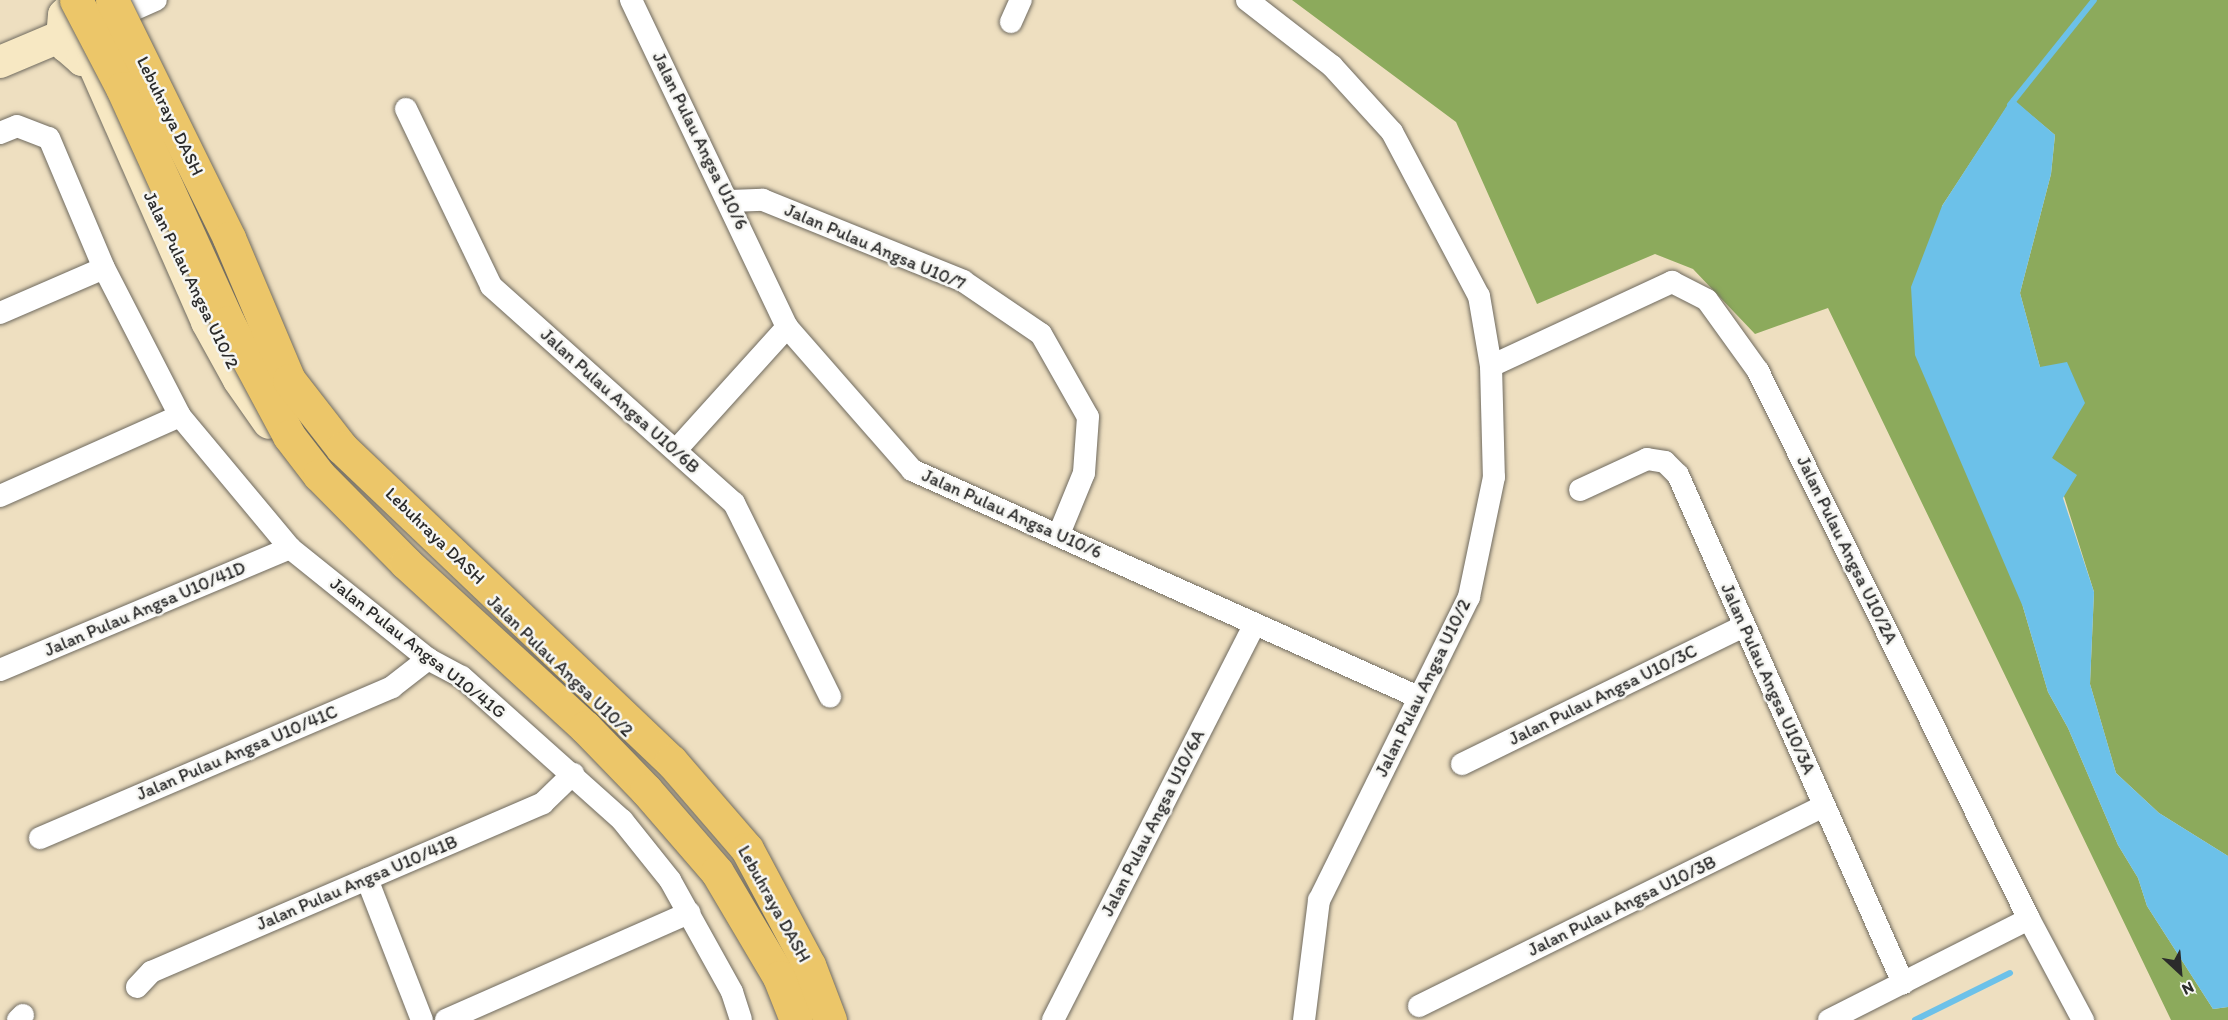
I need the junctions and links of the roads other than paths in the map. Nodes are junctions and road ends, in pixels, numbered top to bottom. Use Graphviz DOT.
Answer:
graph roads {
  1 [pos="156,0"];
  2 [pos="631,0"];
  3 [pos="1021,0"];
  4 [pos="1247,0"];
  5 [pos="73,2"];
  6 [pos="116,4"];
  7 [pos="1011,22"];
  8 [pos="62,36"];
  9 [pos="122,49"];
  10 [pos="0,62"];
  11 [pos="93,63"];
  12 [pos="406,110"];
  13 [pos="0,133"];
  14 [pos="730,201"];
  15 [pos="104,268"];
  16 [pos="0,313"];
  17 [pos="788,327"];
  18 [pos="1491,366"];
  19 [pos="180,416"];
  20 [pos="676,450"];
  21 [pos="1581,490"];
  22 [pos="0,496"];
  23 [pos="1059,534"];
  24 [pos="290,548"];
  25 [pos="1254,626"];
  26 [pos="1744,626"];
  27 [pos="428,659"];
  28 [pos="0,670"];
  29 [pos="830,696"];
  30 [pos="1418,697"];
  31 [pos="1462,764"];
  32 [pos="573,774"];
  33 [pos="1824,806"];
  34 [pos="40,838"];
  35 [pos="367,879"];
  36 [pos="689,913"];
  37 [pos="2029,919"];
  38 [pos="1903,983"];
  39 [pos="137,987"];
  40 [pos="1419,1006"];
  41 [pos="422,1020"];
  42 [pos="446,1020"];
  43 [pos="741,1020"];
  44 [pos="786,1020"];
  45 [pos="796,1020"];
  46 [pos="820,1020"];
  47 [pos="830,1020"];
  48 [pos="1053,1020"];
  49 [pos="1304,1020"];
  50 [pos="1829,1020"];
  51 [pos="2083,1020"];
  1 -- 6 [label="street"];
  2 -- 14 [label="street, Jalan Pulau Angsa U10/6"];
  3 -- 7 [label="street"];
  4 -- 18 [label="street, Jalan Pulau Angsa U10/2"];
  5 -- 8 [label="street"];
  5 -- 45 [label="highway, Lebuhraya DASH, bridge"];
  6 -- 9 [label="street"];
  6 -- 47 [label="highway, Lebuhraya DASH, bridge"];
  8 -- 10 [label="street"];
  8 -- 11 [label="street"];
  9 -- 11 [label="street"];
  9 -- 46 [label="street, Jalan Pulau Angsa U10/2"];
  11 -- 44 [label="street, Jalan Pulau Angsa U10/2"];
  12 -- 20 [label="street, Jalan Pulau Angsa U10/6B"];
  13 -- 15 [label="street, Jalan Pulau Angsa U10/41G"];
  14 -- 17 [label="street, Jalan Pulau Angsa U10/6"];
  14 -- 23 [label="street, Jalan Pulau Angsa U10/7"];
  15 -- 16 [label="street"];
  15 -- 19 [label="street, Jalan Pulau Angsa U10/41G"];
  17 -- 20 [label="street"];
  17 -- 23 [label="street, Jalan Pulau Angsa U10/6"];
  18 -- 30 [label="street, Jalan Pulau Angsa U10/2"];
  18 -- 37 [label="street, Jalan Pulau Angsa U10/2A"];
  19 -- 22 [label="street"];
  19 -- 24 [label="street, Jalan Pulau Angsa U10/41G"];
  20 -- 29 [label="street, Jalan Pulau Angsa U10/6B"];
  21 -- 26 [label="street, Jalan Pulau Angsa U10/3A"];
  23 -- 25 [label="street, Jalan Pulau Angsa U10/6"];
  24 -- 27 [label="street, Jalan Pulau Angsa U10/41G"];
  24 -- 28 [label="street, Jalan Pulau Angsa U10/41D"];
  25 -- 30 [label="street, Jalan Pulau Angsa U10/6"];
  25 -- 48 [label="street, Jalan Pulau Angsa U10/6A"];
  26 -- 31 [label="street, Jalan Pulau Angsa U10/3C"];
  26 -- 33 [label="street, Jalan Pulau Angsa U10/3A"];
  27 -- 32 [label="street, Jalan Pulau Angsa U10/41G"];
  27 -- 34 [label="street, Jalan Pulau Angsa U10/41C"];
  30 -- 49 [label="street, Jalan Pulau Angsa U10/2"];
  32 -- 35 [label="street, Jalan Pulau Angsa U10/41B"];
  32 -- 36 [label="street, Jalan Pulau Angsa U10/41G"];
  33 -- 38 [label="street, Jalan Pulau Angsa U10/3A"];
  33 -- 40 [label="street, Jalan Pulau Angsa U10/3B"];
  35 -- 39 [label="street, Jalan Pulau Angsa U10/41B"];
  35 -- 41 [label="street"];
  36 -- 42 [label="street"];
  36 -- 43 [label="street, Jalan Pulau Angsa U10/41G"];
  37 -- 38 [label="street"];
  37 -- 51 [label="street, Jalan Pulau Angsa U10/2A"];
  38 -- 50 [label="street"];
}
